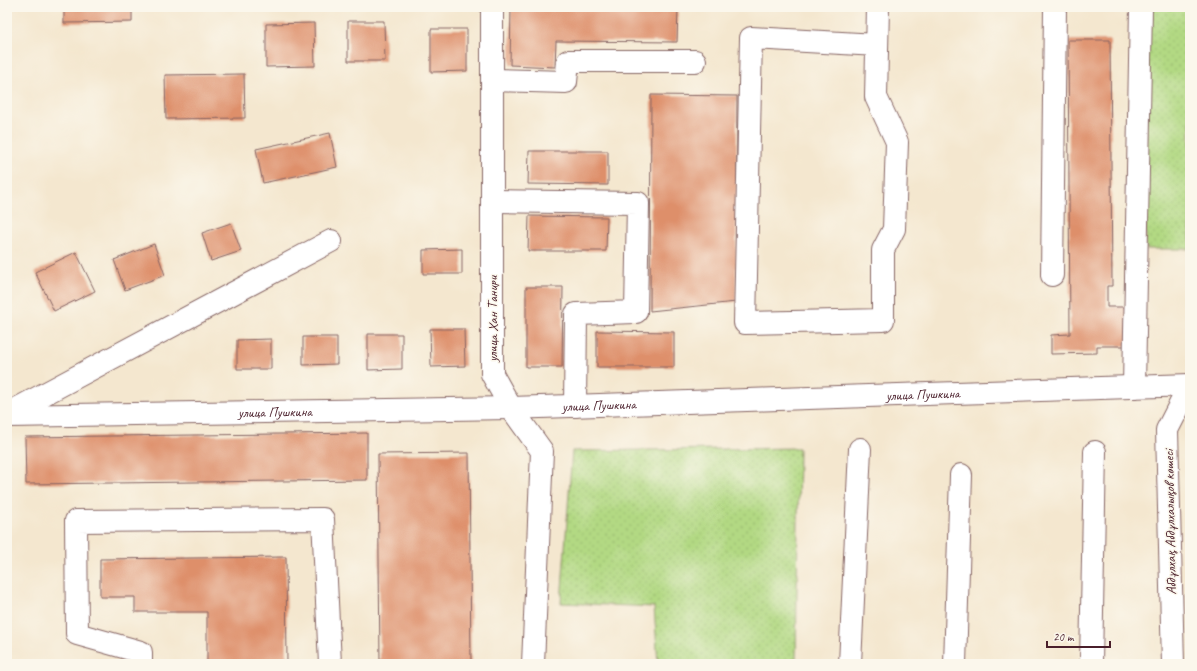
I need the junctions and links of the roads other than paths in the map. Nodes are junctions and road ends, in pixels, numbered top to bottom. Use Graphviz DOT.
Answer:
graph roads {
  1 [pos="492,7"];
  2 [pos="878,7"];
  3 [pos="1055,7"];
  4 [pos="1141,7"];
  5 [pos="877,45"];
  6 [pos="695,61"];
  7 [pos="492,80"];
  8 [pos="492,201"];
  9 [pos="330,241"];
  10 [pos="1052,275"];
  11 [pos="1190,385"];
  12 [pos="1134,387"];
  13 [pos="575,406"];
  14 [pos="511,408"];
  15 [pos="7,415"];
  16 [pos="860,449"];
  17 [pos="1095,452"];
  18 [pos="961,475"];
  19 [pos="141,664"];
  20 [pos="330,664"];
  21 [pos="533,664"];
  22 [pos="850,664"];
  23 [pos="955,664"];
  24 [pos="1092,664"];
  25 [pos="1173,664"];
  1 -- 7 [label="street, улица Хан Танири"];
  2 -- 5 [label="street"];
  3 -- 10 [label="street"];
  4 -- 12 [label="street"];
  5 -- 5 [label="street"];
  6 -- 7 [label="street"];
  7 -- 8 [label="street, улица Хан Танири"];
  8 -- 13 [label="street"];
  8 -- 14 [label="street, улица Хан Танири"];
  9 -- 15 [label="street, улица Пушкина"];
  11 -- 12 [label="street, улица Пушкина"];
  11 -- 25 [label="street, Абдұлхақ Абдұлхалықов көшесі"];
  12 -- 13 [label="street, улица Пушкина"];
  13 -- 14 [label="street, улица Пушкина"];
  14 -- 15 [label="street, улица Пушкина"];
  14 -- 21 [label="street, улица Хан Танири"];
  16 -- 22 [label="street"];
  17 -- 24 [label="street"];
  18 -- 23 [label="street"];
  19 -- 20 [label="street"];
}
